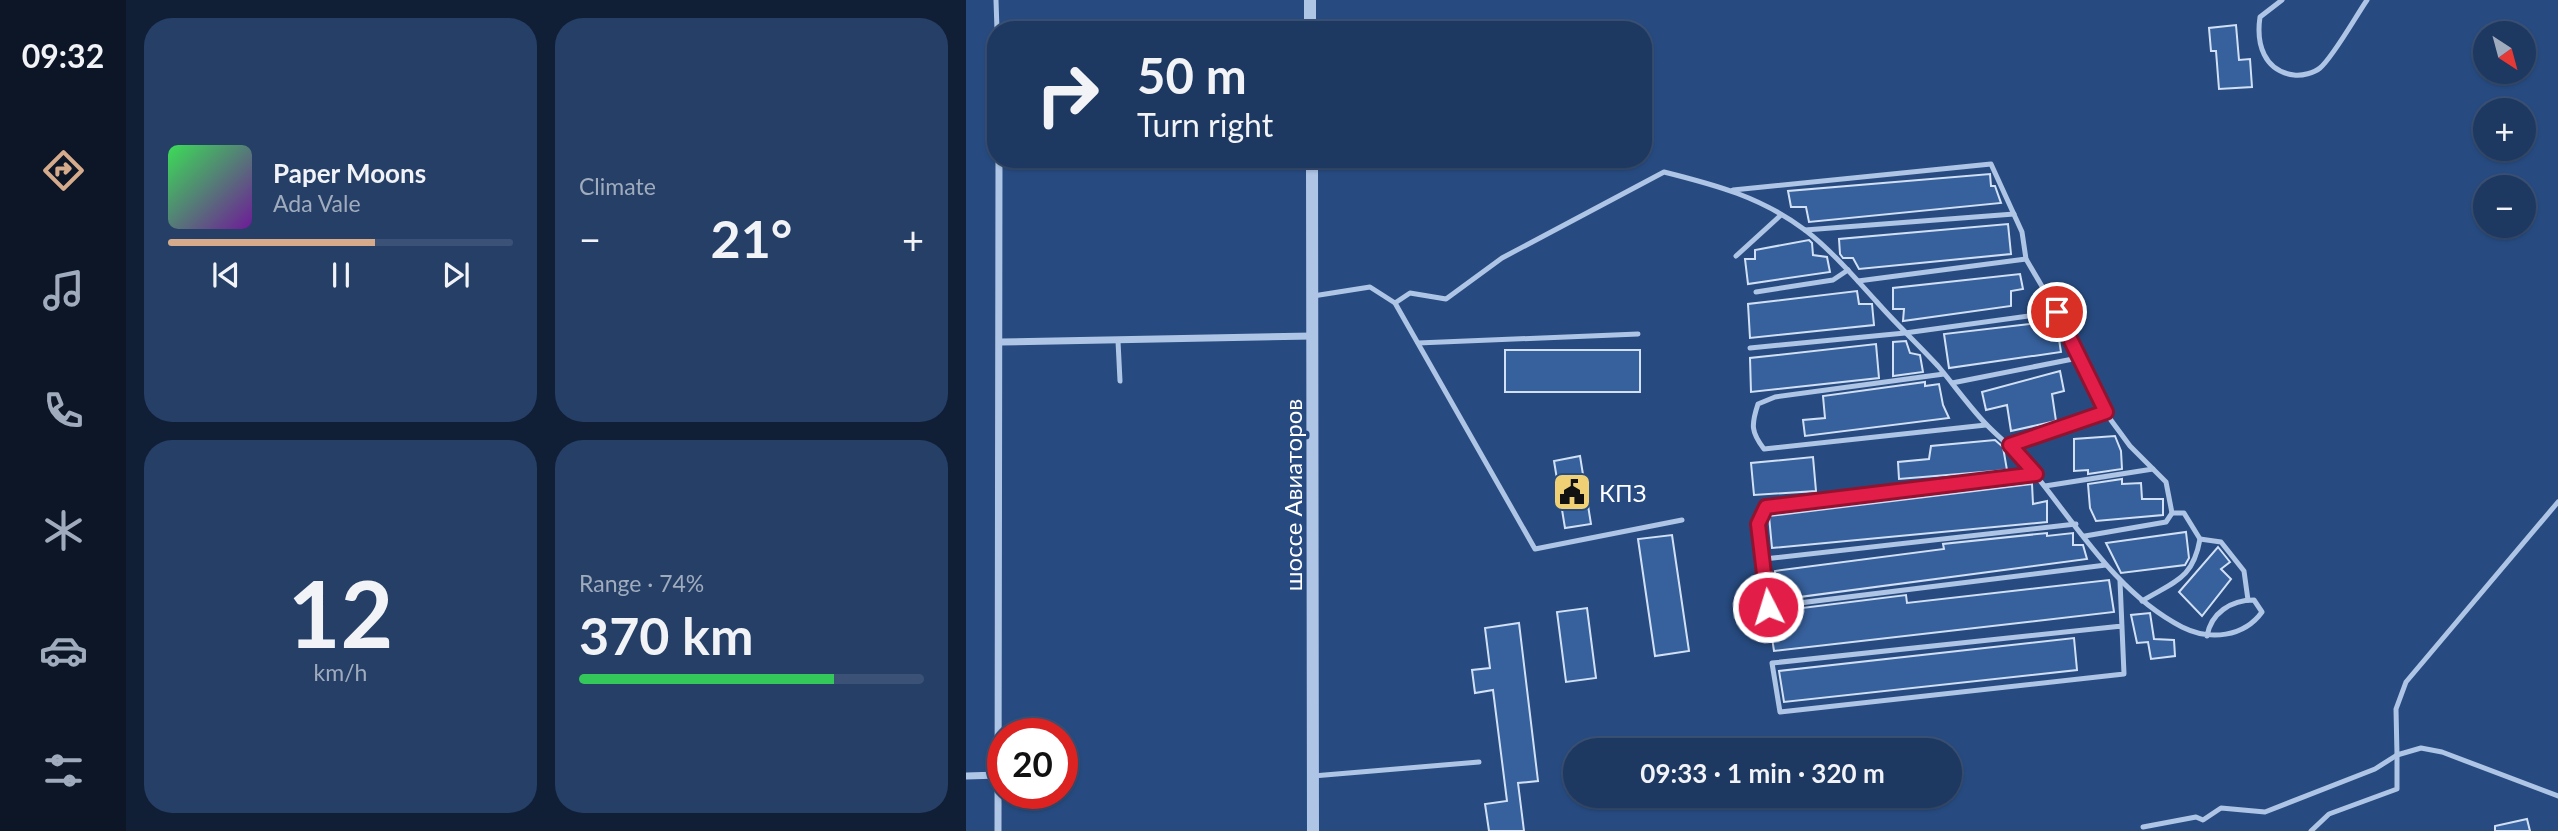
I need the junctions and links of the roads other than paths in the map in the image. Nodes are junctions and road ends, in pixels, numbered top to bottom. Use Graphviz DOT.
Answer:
graph roads {
  1 [pos="996,0"];
  2 [pos="1310,0"];
  3 [pos="2282,0"];
  4 [pos="2367,0"];
  5 [pos="997,21"];
  6 [pos="1310,21"];
  7 [pos="999,168"];
  8 [pos="1312,168"];
  9 [pos="1733,190"];
  10 [pos="2014,214"];
  11 [pos="1781,215"];
  12 [pos="1805,230"];
  13 [pos="1736,256"];
  14 [pos="2026,259"];
  15 [pos="1848,270"];
  16 [pos="1858,281"];
  17 [pos="1755,292"];
  18 [pos="1313,296"];
  19 [pos="1395,303"];
  20 [pos="2057,312"];
  21 [pos="1905,333"];
  22 [pos="1638,334"];
  23 [pos="1313,336"];
  24 [pos="1118,341"];
  25 [pos="1000,342"];
  26 [pos="1418,343"];
  27 [pos="1750,348"];
  28 [pos="2078,358"];
  29 [pos="1944,374"];
  30 [pos="1120,381"];
  31 [pos="1952,383"];
  32 [pos="2106,412"];
  33 [pos="1986,425"];
  34 [pos="2010,445"];
  35 [pos="2152,468"];
  36 [pos="2036,474"];
  37 [pos="2045,486"];
  38 [pos="2558,502"];
  39 [pos="2172,513"];
  40 [pos="1682,520"];
  41 [pos="2076,524"];
  42 [pos="2085,536"];
  43 [pos="2200,539"];
  44 [pos="1763,559"];
  45 [pos="2106,565"];
  46 [pos="2120,581"];
  47 [pos="2248,600"];
  48 [pos="2142,601"];
  49 [pos="2122,625"];
  50 [pos="2207,636"];
  51 [pos="999,718"];
  52 [pos="2397,755"];
  53 [pos="1479,762"];
  54 [pos="987,775"];
  55 [pos="1313,775"];
  56 [pos="966,776"];
  57 [pos="2558,796"];
  58 [pos="998,809"];
  59 [pos="2143,827"];
  60 [pos="998,831"];
  61 [pos="1313,831"];
  62 [pos="2311,831"];
  1 -- 5 [label="lane"];
  2 -- 6 [label="street"];
  3 -- 4 [label="lane"];
  7 -- 25 [label="street"];
  8 -- 18 [label="street, шоссе Авиаторов"];
  9 -- 10 [label="lane"];
  9 -- 11 [label="lane"];
  9 -- 19 [label="lane"];
  10 -- 12 [label="lane"];
  10 -- 14 [label="lane"];
  11 -- 12 [label="lane"];
  11 -- 13 [label="lane"];
  12 -- 15 [label="lane"];
  14 -- 16 [label="lane"];
  14 -- 20 [label="lane"];
  15 -- 16 [label="lane"];
  15 -- 17 [label="lane"];
  16 -- 21 [label="lane"];
  18 -- 19 [label="lane"];
  18 -- 23 [label="street, шоссе Авиаторов"];
  19 -- 26 [label="lane"];
  20 -- 21 [label="lane"];
  20 -- 28 [label="lane"];
  21 -- 27 [label="lane"];
  21 -- 29 [label="lane"];
  22 -- 26 [label="lane"];
  23 -- 24 [label="street"];
  23 -- 55 [label="street, шоссе Авиаторов"];
  24 -- 25 [label="street"];
  24 -- 30 [label="lane"];
  25 -- 51 [label="street"];
  26 -- 40 [label="lane"];
  28 -- 31 [label="lane"];
  28 -- 32 [label="lane"];
  29 -- 31 [label="lane"];
  29 -- 33 [label="lane"];
  31 -- 33 [label="lane"];
  32 -- 34 [label="lane"];
  32 -- 35 [label="lane"];
  33 -- 34 [label="lane"];
  34 -- 36 [label="lane"];
  35 -- 37 [label="lane"];
  35 -- 39 [label="lane"];
  36 -- 37 [label="lane"];
  36 -- 44 [label="lane"];
  37 -- 41 [label="lane"];
  38 -- 52 [label="lane"];
  39 -- 42 [label="lane"];
  39 -- 43 [label="lane"];
  41 -- 42 [label="lane"];
  41 -- 44 [label="lane"];
  42 -- 45 [label="lane"];
  43 -- 47 [label="lane"];
  43 -- 48 [label="lane"];
  44 -- 45 [label="lane"];
  45 -- 46 [label="lane"];
  46 -- 48 [label="lane"];
  46 -- 49 [label="lane"];
  47 -- 50 [label="lane"];
  47 -- 50 [label="lane"];
  48 -- 50 [label="lane"];
  49 -- 49 [label="lane"];
  52 -- 57 [label="lane"];
  52 -- 59 [label="lane"];
  52 -- 62 [label="lane"];
  53 -- 55 [label="lane"];
  54 -- 56 [label="street"];
  55 -- 61 [label="street, шоссе Авиаторов"];
  58 -- 60 [label="street"];
}
